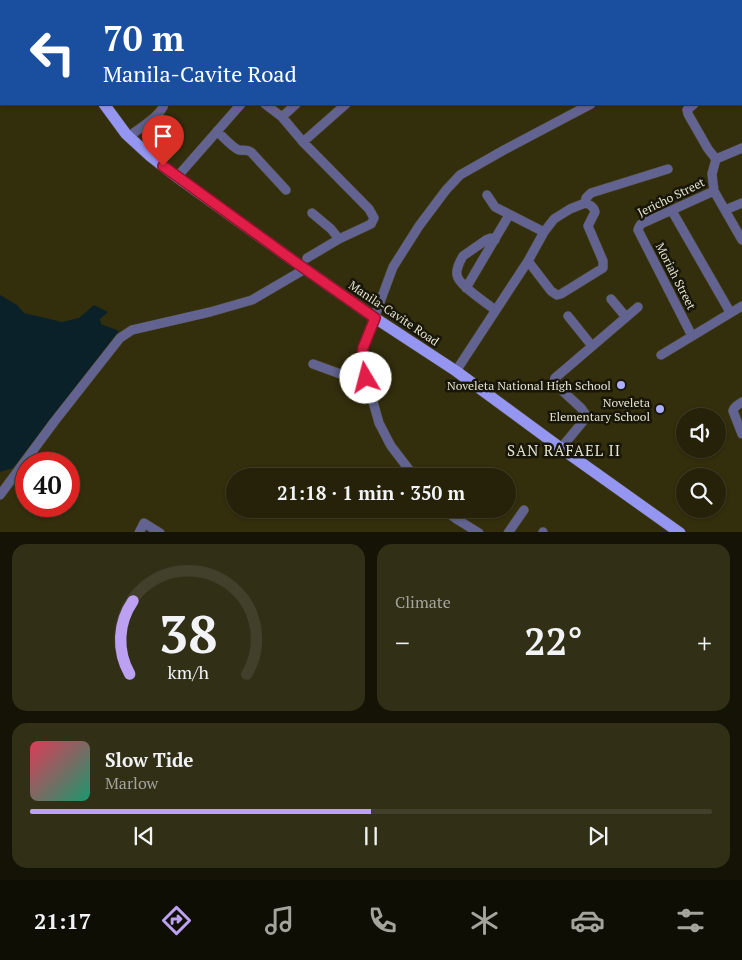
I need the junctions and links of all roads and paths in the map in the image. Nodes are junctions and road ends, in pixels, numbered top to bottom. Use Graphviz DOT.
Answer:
graph roads {
  1 [pos="105,105"];
  2 [pos="164,105"];
  3 [pos="240,105"];
  4 [pos="266,105"];
  5 [pos="295,105"];
  6 [pos="345,105"];
  7 [pos="587,105"];
  8 [pos="693,105"];
  9 [pos="282,117"];
  10 [pos="217,131"];
  11 [pos="129,136"];
  12 [pos="303,142"];
  13 [pos="742,148"];
  14 [pos="716,159"];
  15 [pos="668,169"];
  16 [pos="177,177"];
  17 [pos="286,190"];
  18 [pos="714,191"];
  19 [pos="487,195"];
  20 [pos="585,203"];
  21 [pos="742,203"];
  22 [pos="725,210"];
  23 [pos="672,211"];
  24 [pos="312,213"];
  25 [pos="509,215"];
  26 [pos="638,227"];
  27 [pos="544,232"];
  28 [pos="339,239"];
  29 [pos="495,240"];
  30 [pos="742,240"];
  31 [pos="528,261"];
  32 [pos="303,263"];
  33 [pos="466,288"];
  34 [pos="611,299"];
  35 [pos="742,306"];
  36 [pos="638,307"];
  37 [pos="496,310"];
  38 [pos="730,312"];
  39 [pos="568,316"];
  40 [pos="626,317"];
  41 [pos="375,318"];
  42 [pos="692,336"];
  43 [pos="592,346"];
  44 [pos="661,355"];
  45 [pos="313,364"];
  46 [pos="456,371"];
  47 [pos="368,384"];
  48 [pos="742,402"];
  49 [pos="742,434"];
  50 [pos="561,448"];
  51 [pos="407,468"];
  52 [pos="0,495"];
  53 [pos="524,510"];
  54 [pos="455,518"];
  55 [pos="139,532"];
  56 [pos="160,532"];
  57 [pos="479,532"];
  58 [pos="508,532"];
  59 [pos="680,532"];
  1 -- 11 [label="main road, Manila-Cavite Road"];
  2 -- 11 [label="street"];
  3 -- 10 [label="street"];
  4 -- 9 [label="street"];
  5 -- 9 [label="street"];
  6 -- 12 [label="street"];
  7 -- 41 [label="street"];
  8 -- 14 [label="street"];
  9 -- 12 [label="street"];
  10 -- 16 [label="street"];
  10 -- 17 [label="street"];
  11 -- 16 [label="main road, Manila-Cavite Road"];
  12 -- 28 [label="street"];
  13 -- 14 [label="street"];
  14 -- 18 [label="street, Jericho Street"];
  15 -- 20 [label="street"];
  16 -- 32 [label="main road, Manila-Cavite Road"];
  18 -- 22 [label="street"];
  18 -- 23 [label="street, Jericho Street"];
  19 -- 25 [label="street"];
  20 -- 27 [label="street"];
  20 -- 31 [label="street"];
  21 -- 22 [label="street"];
  22 -- 30 [label="street"];
  23 -- 26 [label="street, Jericho Street"];
  23 -- 38 [label="street"];
  24 -- 28 [label="street"];
  25 -- 27 [label="street"];
  25 -- 29 [label="street"];
  26 -- 42 [label="street, Moriah Street"];
  27 -- 31 [label="street"];
  28 -- 32 [label="street"];
  29 -- 33 [label="street"];
  29 -- 33 [label="street"];
  31 -- 37 [label="street"];
  32 -- 41 [label="main road, Manila-Cavite Road"];
  32 -- 52 [label="street"];
  33 -- 37 [label="street"];
  34 -- 40 [label="street"];
  35 -- 38 [label="street"];
  36 -- 40 [label="street"];
  37 -- 46 [label="street"];
  38 -- 42 [label="street"];
  39 -- 43 [label="street"];
  40 -- 43 [label="street"];
  41 -- 46 [label="main road, Manila-Cavite Road"];
  41 -- 47 [label="street"];
  42 -- 44 [label="street"];
  43 -- 50 [label="street"];
  45 -- 47 [label="street"];
  46 -- 50 [label="main road, Manila-Cavite Road"];
  47 -- 51 [label="street"];
  48 -- 49 [label="street"];
  50 -- 59 [label="main road, Manila-Cavite Road"];
  53 -- 58 [label="street"];
  54 -- 57 [label="street"];
  55 -- 56 [label="street"];
}
